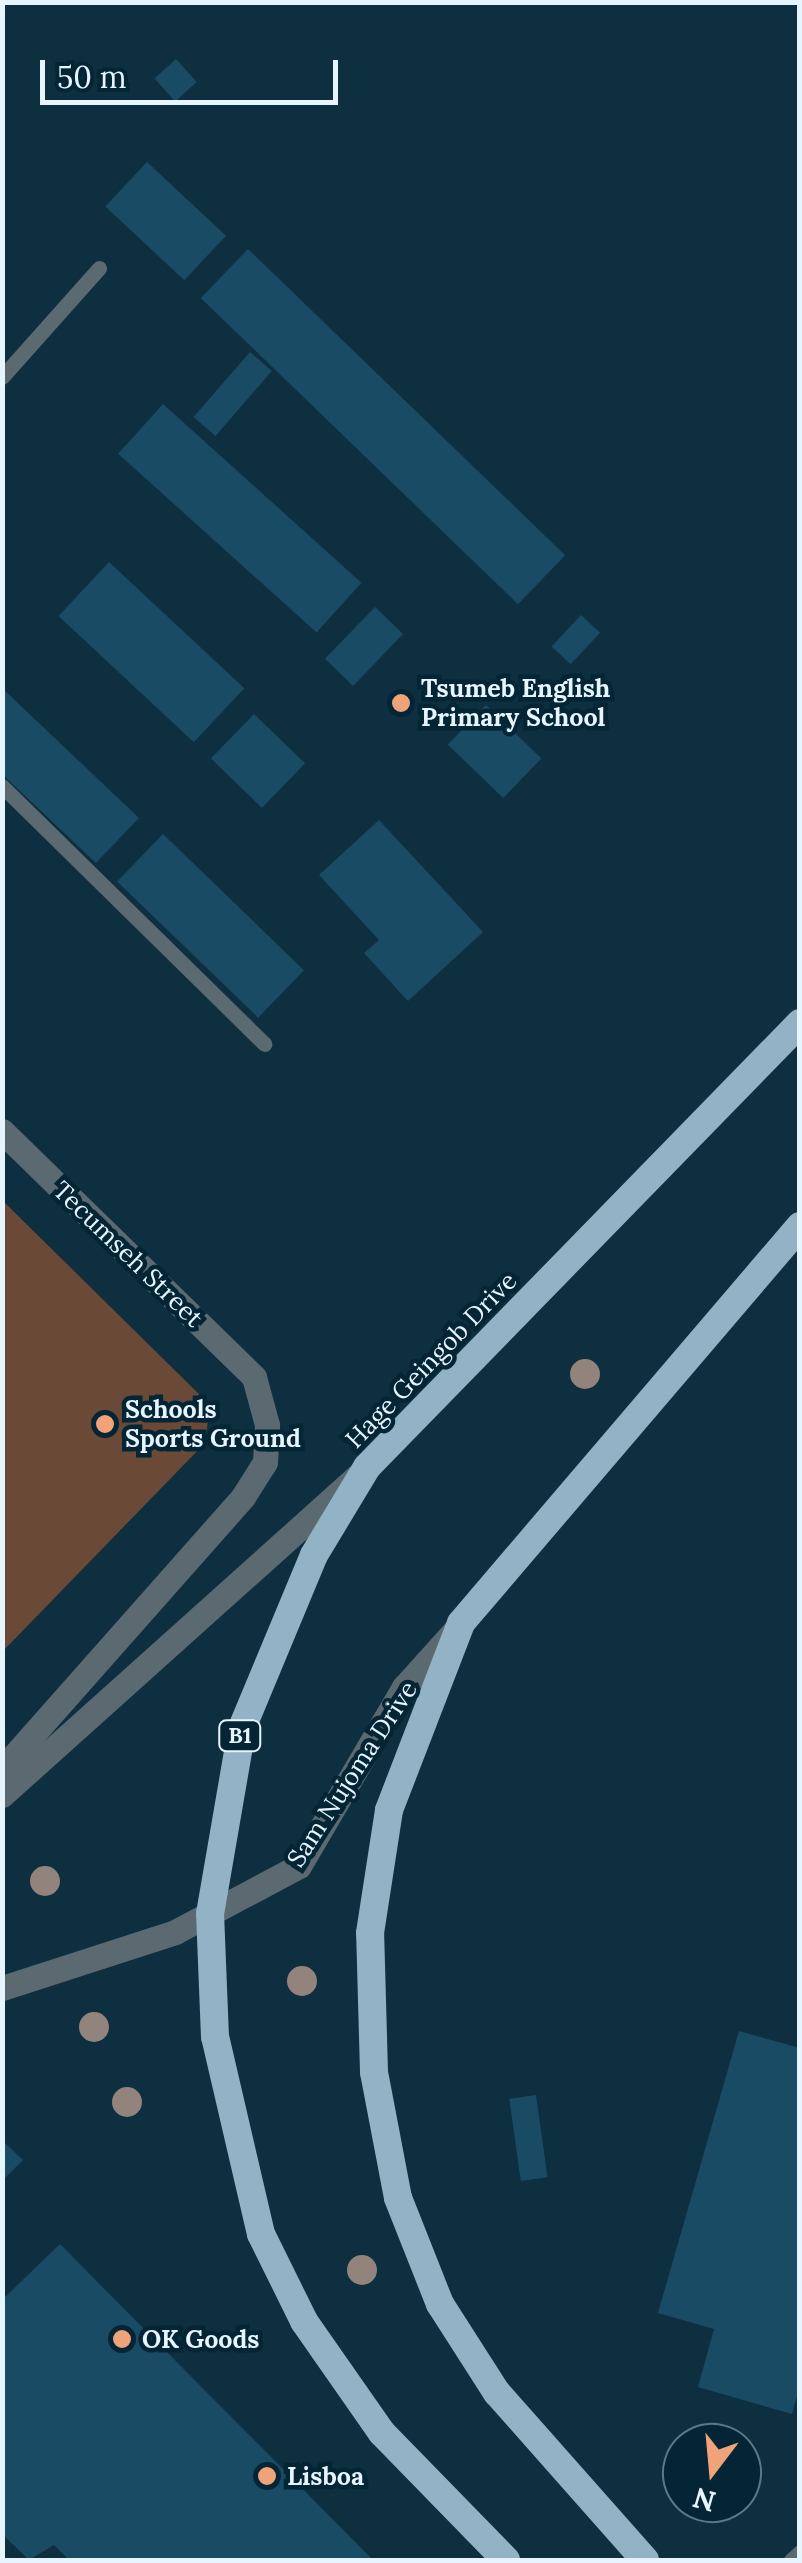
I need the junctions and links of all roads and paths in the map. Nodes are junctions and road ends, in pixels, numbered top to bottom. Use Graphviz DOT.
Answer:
graph roads {
  1 [pos="99,268"];
  2 [pos="2,377"];
  3 [pos="2,786"];
  4 [pos="800,1023"];
  5 [pos="265,1044"];
  6 [pos="2,1131"];
  7 [pos="800,1226"];
  8 [pos="367,1467"];
  9 [pos="461,1624"];
  10 [pos="2,1770"];
  11 [pos="2,1794"];
  12 [pos="210,1914"];
  13 [pos="2,1988"];
  14 [pos="460,2517"];
  15 [pos="800,2552"];
  16 [pos="484,2560"];
  17 [pos="506,2560"];
  18 [pos="645,2560"];
  19 [pos="791,2560"];
  1 -- 2 [label="lane"];
  3 -- 5 [label="lane"];
  4 -- 8 [label="highway, Hage Geingob Drive / B1"];
  6 -- 10 [label="street, Tecumseh Street"];
  7 -- 9 [label="highway"];
  8 -- 11 [label="street"];
  8 -- 12 [label="highway, Hage Geingob Drive / B1"];
  9 -- 12 [label="street, Sam Nujoma Drive"];
  9 -- 18 [label="highway"];
  12 -- 13 [label="street, Sam Nujoma Drive"];
  12 -- 14 [label="highway, Hage Geingob Drive / B1"];
  14 -- 16 [label="highway"];
  14 -- 17 [label="highway, Hage Geingob Drive / B1"];
  15 -- 19 [label="lane"];
}
